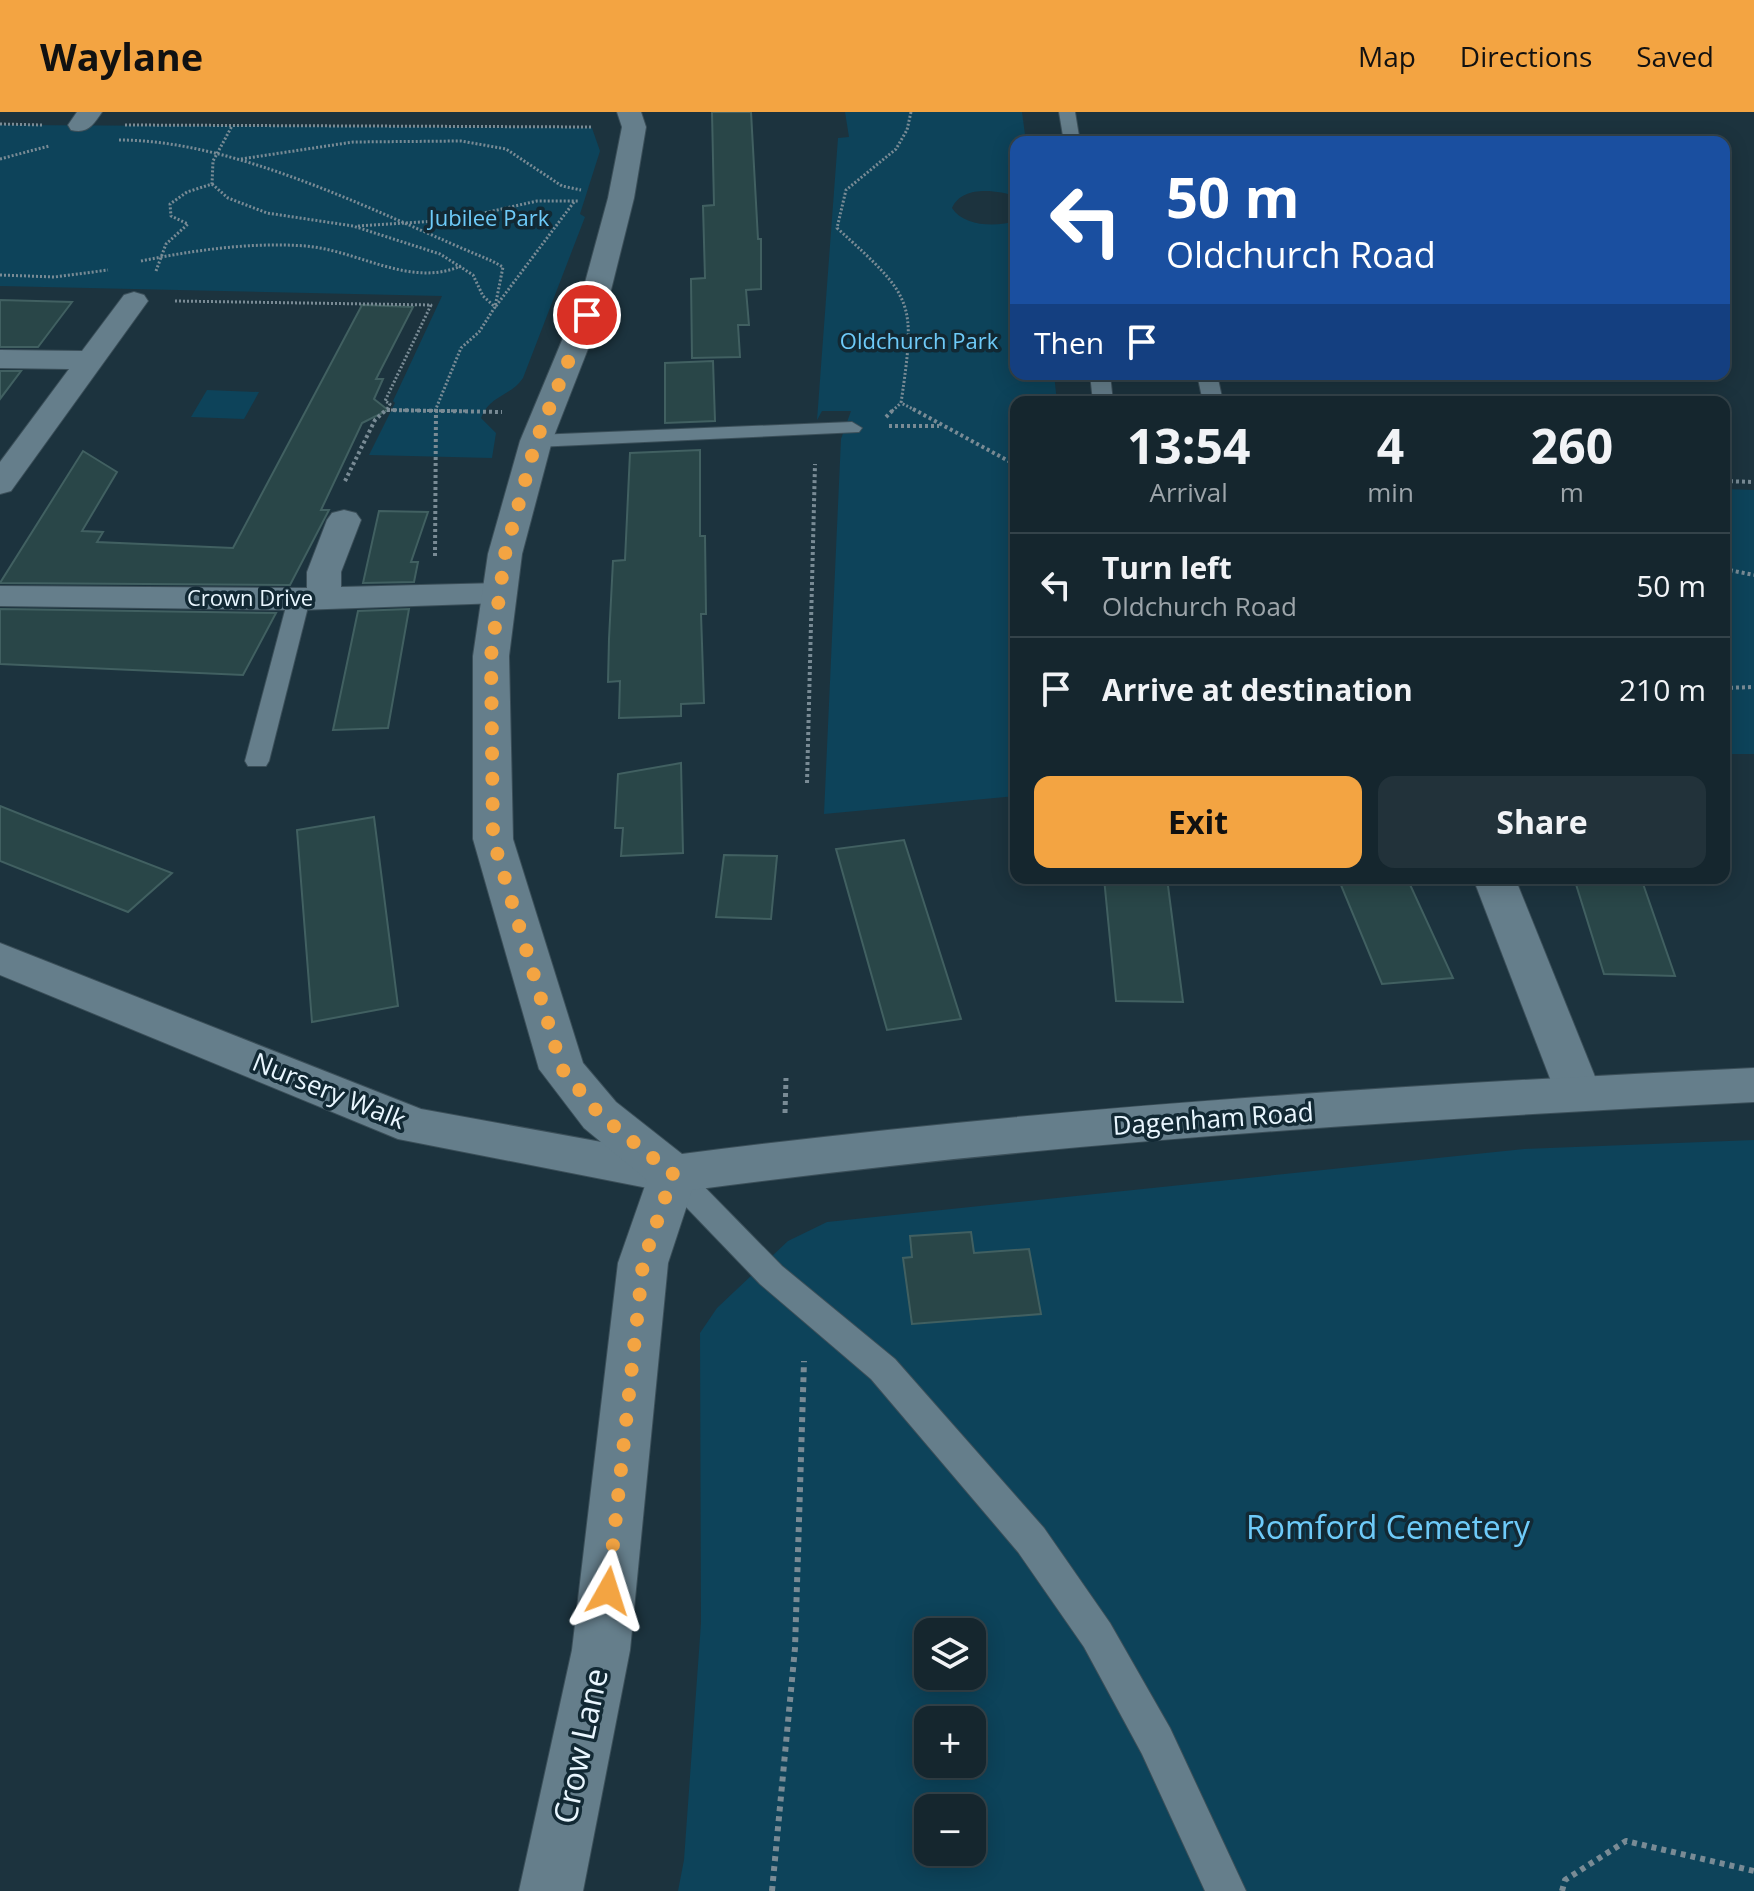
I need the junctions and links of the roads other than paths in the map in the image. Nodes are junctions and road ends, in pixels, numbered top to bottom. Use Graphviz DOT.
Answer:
graph roads {
  1 [pos="1067,112"];
  2 [pos="631,119"];
  3 [pos="1071,136"];
  4 [pos="134,301"];
  5 [pos="0,359"];
  6 [pos="91,360"];
  7 [pos="541,427"];
  8 [pos="852,428"];
  9 [pos="0,484"];
  10 [pos="344,520"];
  11 [pos="500,593"];
  12 [pos="0,596"];
  13 [pos="311,599"];
  14 [pos="257,761"];
  15 [pos="1496,884"];
  16 [pos="0,958"];
  17 [pos="1754,1085"];
  18 [pos="1579,1094"];
  19 [pos="673,1174"];
  20 [pos="551,1891"];
  21 [pos="1226,1891"];
  1 -- 3 [label="lane"];
  2 -- 7 [label="street"];
  4 -- 6 [label="street"];
  5 -- 6 [label="street"];
  6 -- 9 [label="street"];
  7 -- 8 [label="lane"];
  7 -- 11 [label="street"];
  10 -- 13 [label="street"];
  11 -- 13 [label="street, Crown Drive"];
  11 -- 19 [label="street"];
  12 -- 13 [label="street, Crown Drive"];
  13 -- 14 [label="lane"];
  15 -- 18 [label="street"];
  16 -- 19 [label="street, Nursery Walk"];
  17 -- 18 [label="street, Dagenham Road"];
  18 -- 19 [label="street, Dagenham Road"];
  19 -- 20 [label="street, Crow Lane"];
  19 -- 21 [label="lane"];
}
